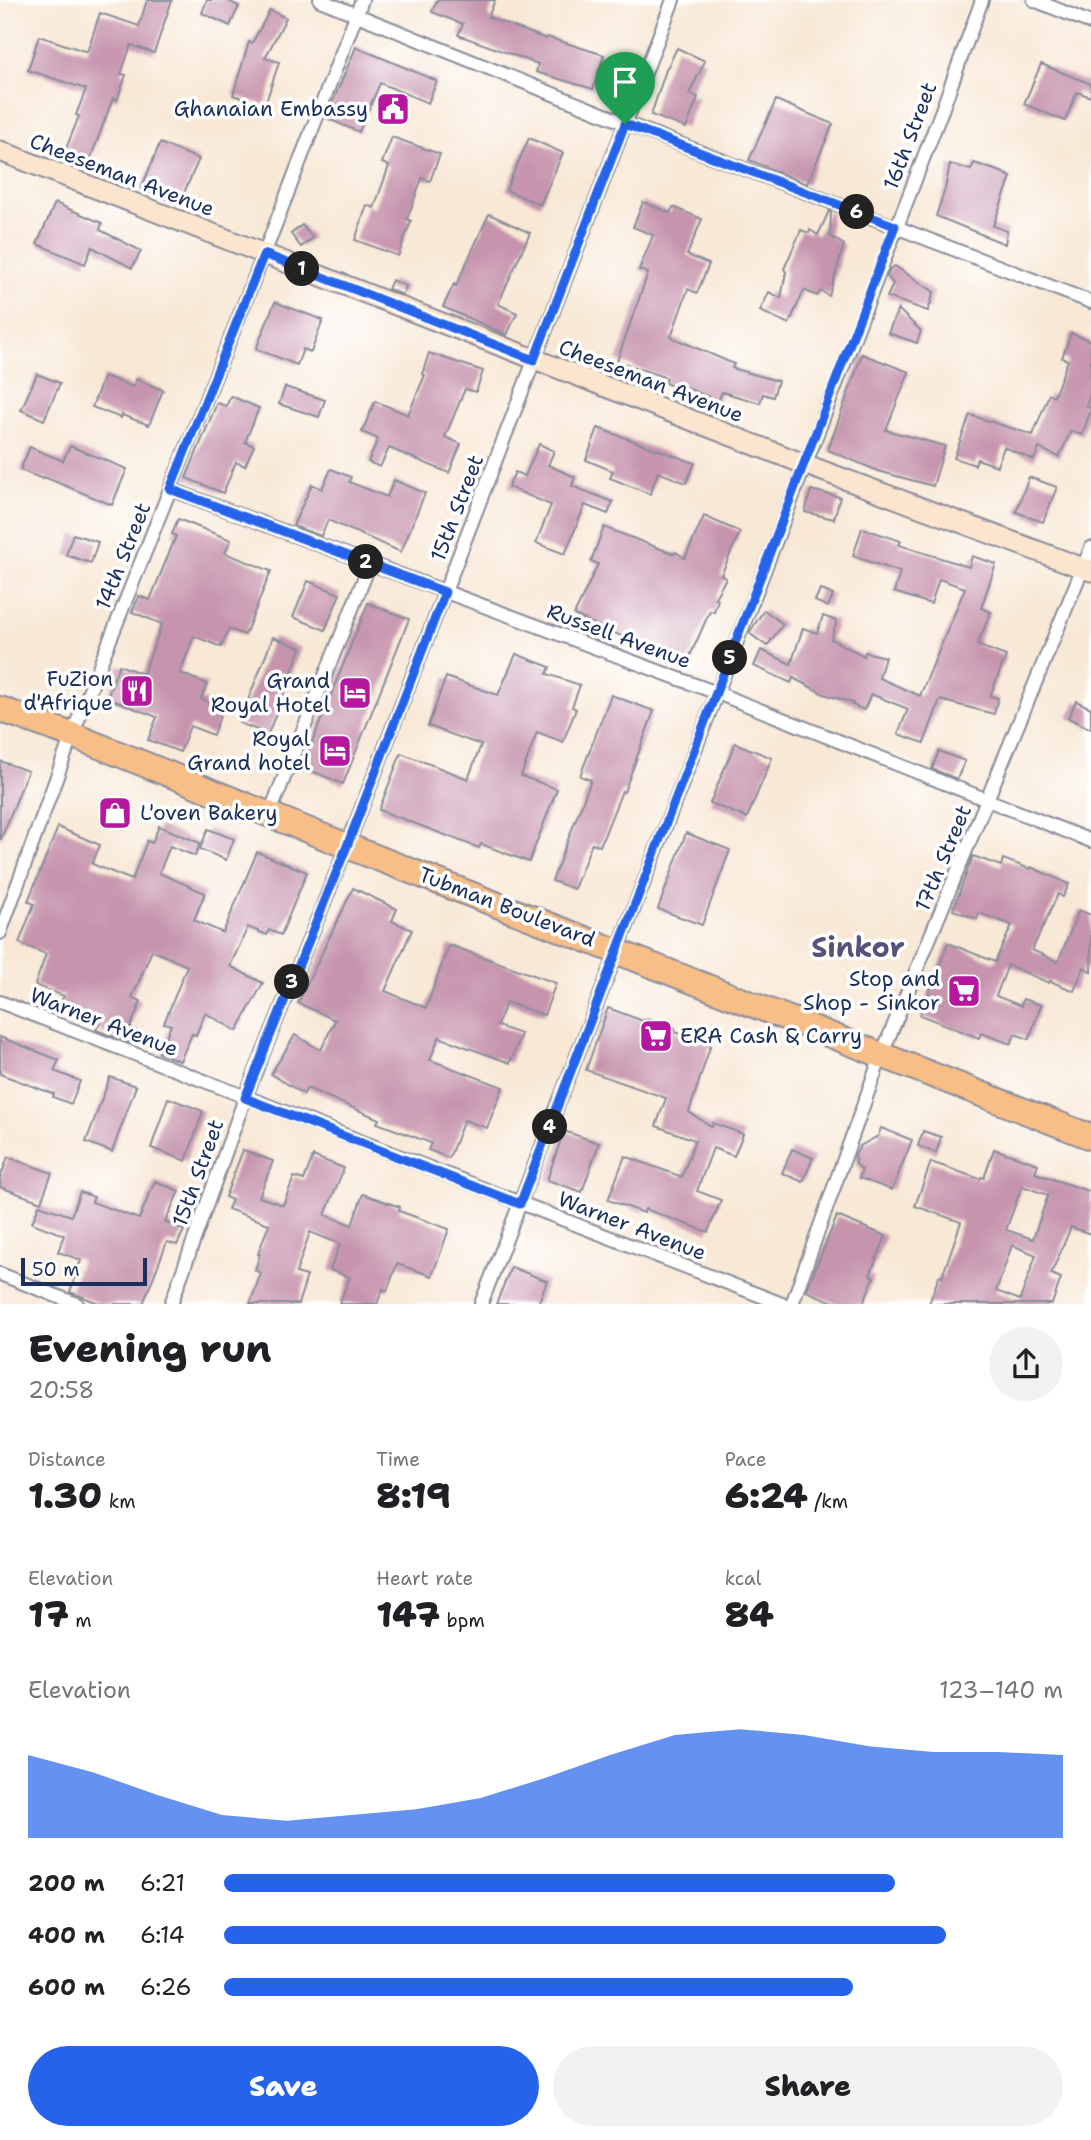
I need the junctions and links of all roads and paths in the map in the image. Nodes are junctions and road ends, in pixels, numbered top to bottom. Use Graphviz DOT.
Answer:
graph roads {
  1 [pos="320,0"];
  2 [pos="362,0"];
  3 [pos="673,0"];
  4 [pos="982,0"];
  5 [pos="1034,0"];
  6 [pos="356,14"];
  7 [pos="1091,23"];
  8 [pos="625,124"];
  9 [pos="0,151"];
  10 [pos="895,226"];
  11 [pos="264,254"];
  12 [pos="1091,302"];
  13 [pos="534,360"];
  14 [pos="804,464"];
  15 [pos="170,489"];
  16 [pos="1091,548"];
  17 [pos="370,564"];
  18 [pos="1087,570"];
  19 [pos="445,592"];
  20 [pos="716,693"];
  21 [pos="0,709"];
  22 [pos="72,735"];
  23 [pos="988,800"];
  24 [pos="269,815"];
  25 [pos="1091,841"];
  26 [pos="347,846"];
  27 [pos="0,933"];
  28 [pos="618,950"];
  29 [pos="0,1002"];
  30 [pos="881,1056"];
  31 [pos="245,1098"];
  32 [pos="1091,1138"];
  33 [pos="520,1204"];
  34 [pos="0,1274"];
  35 [pos="77,1304"];
  36 [pos="171,1304"];
  37 [pos="481,1304"];
  38 [pos="782,1304"];
  39 [pos="792,1304"];
  1 -- 6 [label="street"];
  2 -- 6 [label="street, 14th Street"];
  3 -- 8 [label="street, 15th Street"];
  4 -- 10 [label="street, 16th Street"];
  5 -- 7 [label="street"];
  6 -- 8 [label="street"];
  6 -- 11 [label="street, 14th Street"];
  8 -- 10 [label="street"];
  8 -- 13 [label="street, 15th Street"];
  9 -- 11 [label="street, Cheeseman Avenue"];
  10 -- 12 [label="street"];
  10 -- 14 [label="street, 16th Street"];
  11 -- 13 [label="street, Cheeseman Avenue"];
  11 -- 15 [label="street, 14th Street"];
  13 -- 14 [label="street, Cheeseman Avenue"];
  13 -- 19 [label="street, 15th Street"];
  14 -- 18 [label="street, Cheeseman Avenue"];
  14 -- 20 [label="street, 16th Street"];
  15 -- 17 [label="street, Russell Avenue"];
  15 -- 22 [label="street, 14th Street"];
  16 -- 18 [label="street, 17th Street"];
  17 -- 19 [label="street, Russell Avenue"];
  17 -- 24 [label="street"];
  18 -- 23 [label="street, 17th Street"];
  19 -- 20 [label="street, Russell Avenue"];
  19 -- 26 [label="street, 15th Street"];
  20 -- 23 [label="street, Russell Avenue"];
  20 -- 28 [label="street, 16th Street"];
  21 -- 22 [label="highway, Tubman Boulevard"];
  22 -- 24 [label="highway, Tubman Boulevard"];
  22 -- 27 [label="street, 14th Street"];
  23 -- 25 [label="street, Russell Avenue"];
  23 -- 30 [label="street, 17th Street"];
  24 -- 26 [label="highway, Tubman Boulevard"];
  26 -- 28 [label="highway, Tubman Boulevard"];
  26 -- 31 [label="street, 15th Street"];
  28 -- 30 [label="highway, Tubman Boulevard"];
  28 -- 33 [label="street, 16th Street"];
  29 -- 31 [label="street, Warner Avenue"];
  30 -- 32 [label="highway, Tubman Boulevard"];
  30 -- 39 [label="street, 17th Street"];
  31 -- 33 [label="street, Warner Avenue"];
  31 -- 36 [label="street, 15th Street"];
  33 -- 37 [label="street, 16th Street"];
  33 -- 38 [label="street, Warner Avenue"];
  34 -- 35 [label="street"];
}
